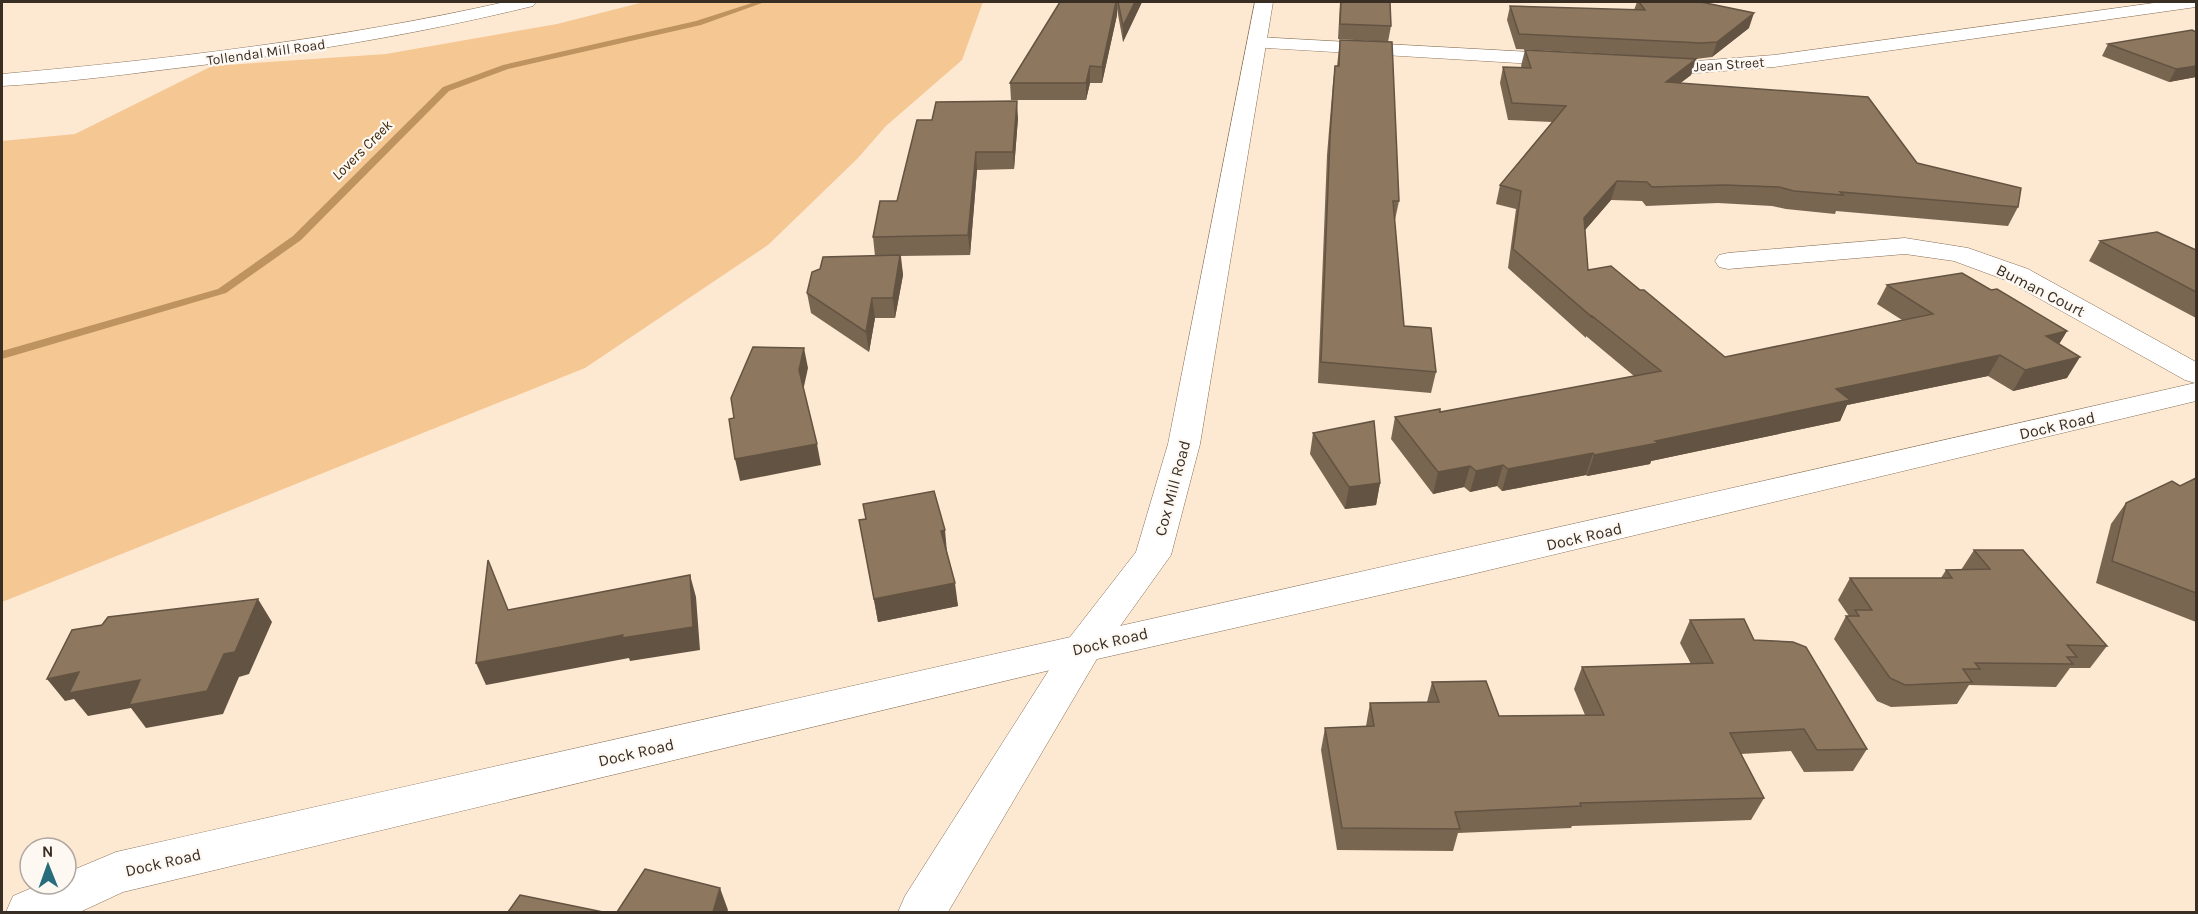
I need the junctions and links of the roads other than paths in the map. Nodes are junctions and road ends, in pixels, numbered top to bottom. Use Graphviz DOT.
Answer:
graph roads {
  1 [pos="527,2"];
  2 [pos="1264,2"];
  3 [pos="2196,2"];
  4 [pos="1258,43"];
  5 [pos="1588,61"];
  6 [pos="1636,64"];
  7 [pos="2,80"];
  8 [pos="1728,261"];
  9 [pos="2196,374"];
  10 [pos="2196,392"];
  11 [pos="1084,647"];
  12 [pos="30,912"];
  13 [pos="922,912"];
  1 -- 7 [label="street, Tollendal Mill Road"];
  2 -- 4 [label="street, Cox Mill Road"];
  3 -- 6 [label="street, Jean Street"];
  4 -- 5 [label="street"];
  4 -- 11 [label="street, Cox Mill Road"];
  8 -- 9 [label="street, Buman Court"];
  10 -- 11 [label="street, Dock Road"];
  11 -- 12 [label="street, Dock Road"];
  11 -- 13 [label="street, Cox Mill Road"];
}
